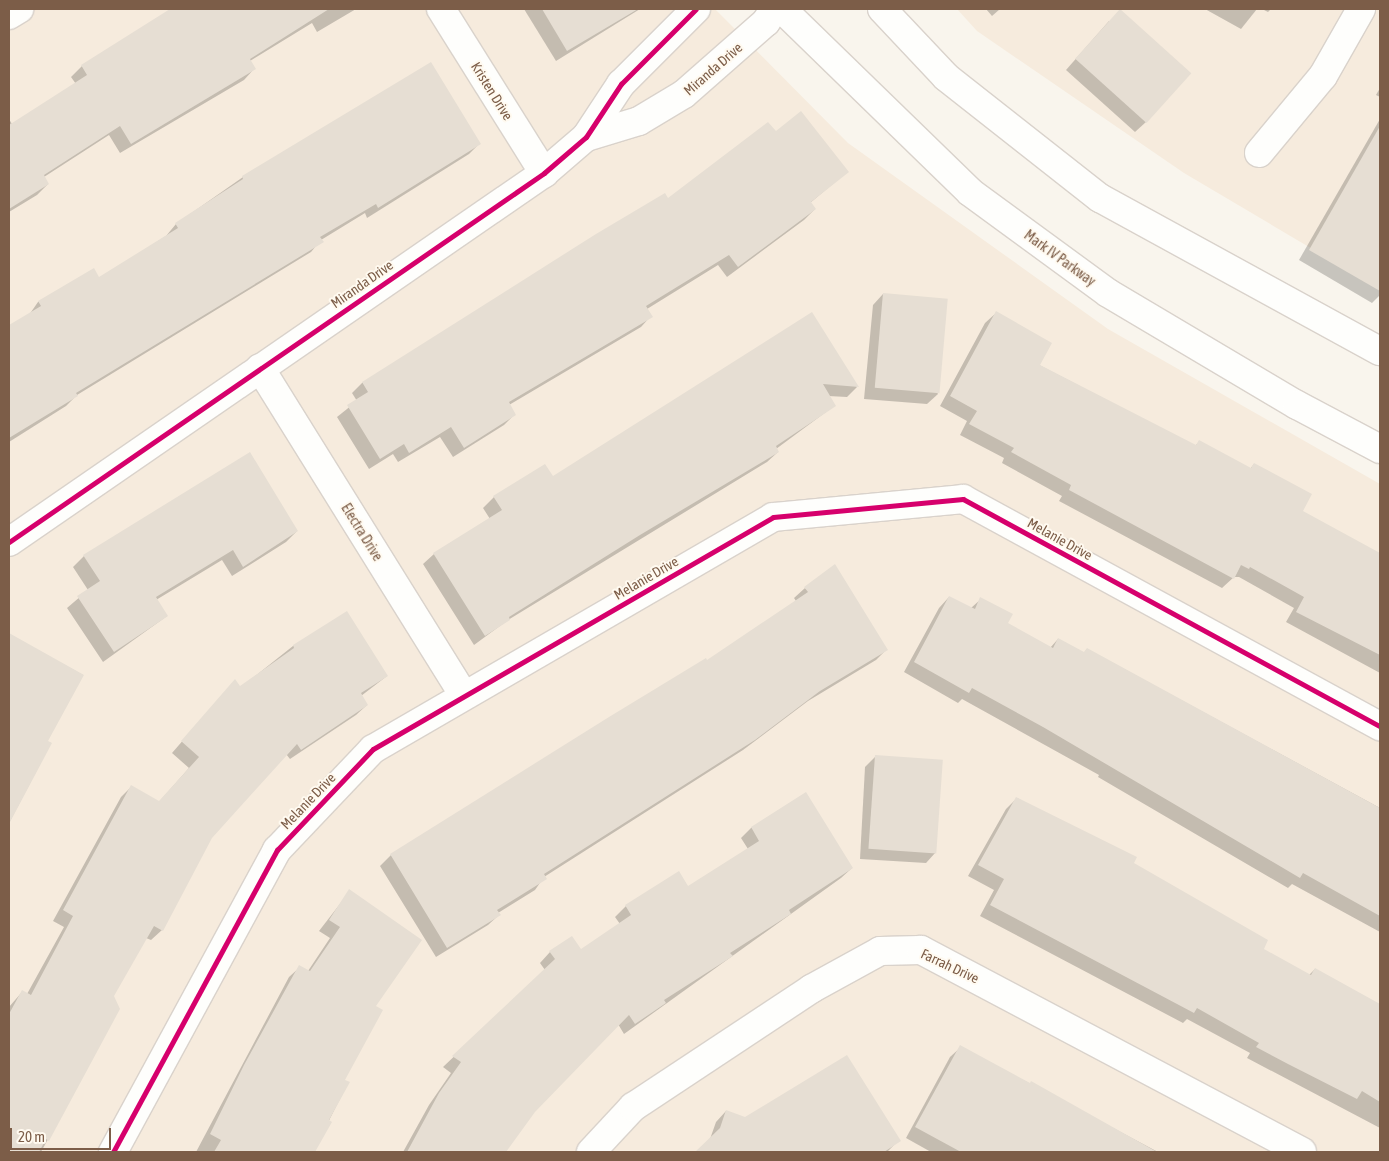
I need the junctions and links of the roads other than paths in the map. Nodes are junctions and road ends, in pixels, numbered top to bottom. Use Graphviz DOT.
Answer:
graph roads {
  1 [pos="19,9"];
  2 [pos="441,9"];
  3 [pos="696,9"];
  4 [pos="774,9"];
  5 [pos="782,9"];
  6 [pos="882,9"];
  7 [pos="1361,9"];
  8 [pos="9,15"];
  9 [pos="586,137"];
  10 [pos="1259,153"];
  11 [pos="544,173"];
  12 [pos="1380,351"];
  13 [pos="260,368"];
  14 [pos="1380,449"];
  15 [pos="9,542"];
  16 [pos="464,696"];
  17 [pos="1380,726"];
  18 [pos="113,1152"];
  19 [pos="591,1152"];
  20 [pos="1302,1152"];
  1 -- 8 [label="street"];
  2 -- 11 [label="street, Kristen Drive"];
  3 -- 9 [label="street, Miranda Drive"];
  4 -- 9 [label="street, Miranda Drive"];
  5 -- 14 [label="street, Mark IV Parkway"];
  6 -- 12 [label="street"];
  7 -- 10 [label="street"];
  9 -- 11 [label="street, Miranda Drive"];
  11 -- 13 [label="street, Miranda Drive"];
  13 -- 15 [label="street, Miranda Drive"];
  13 -- 16 [label="street, Electra Drive"];
  16 -- 17 [label="street, Melanie Drive"];
  16 -- 18 [label="street, Melanie Drive"];
  19 -- 20 [label="street, Farrah Drive"];
}
